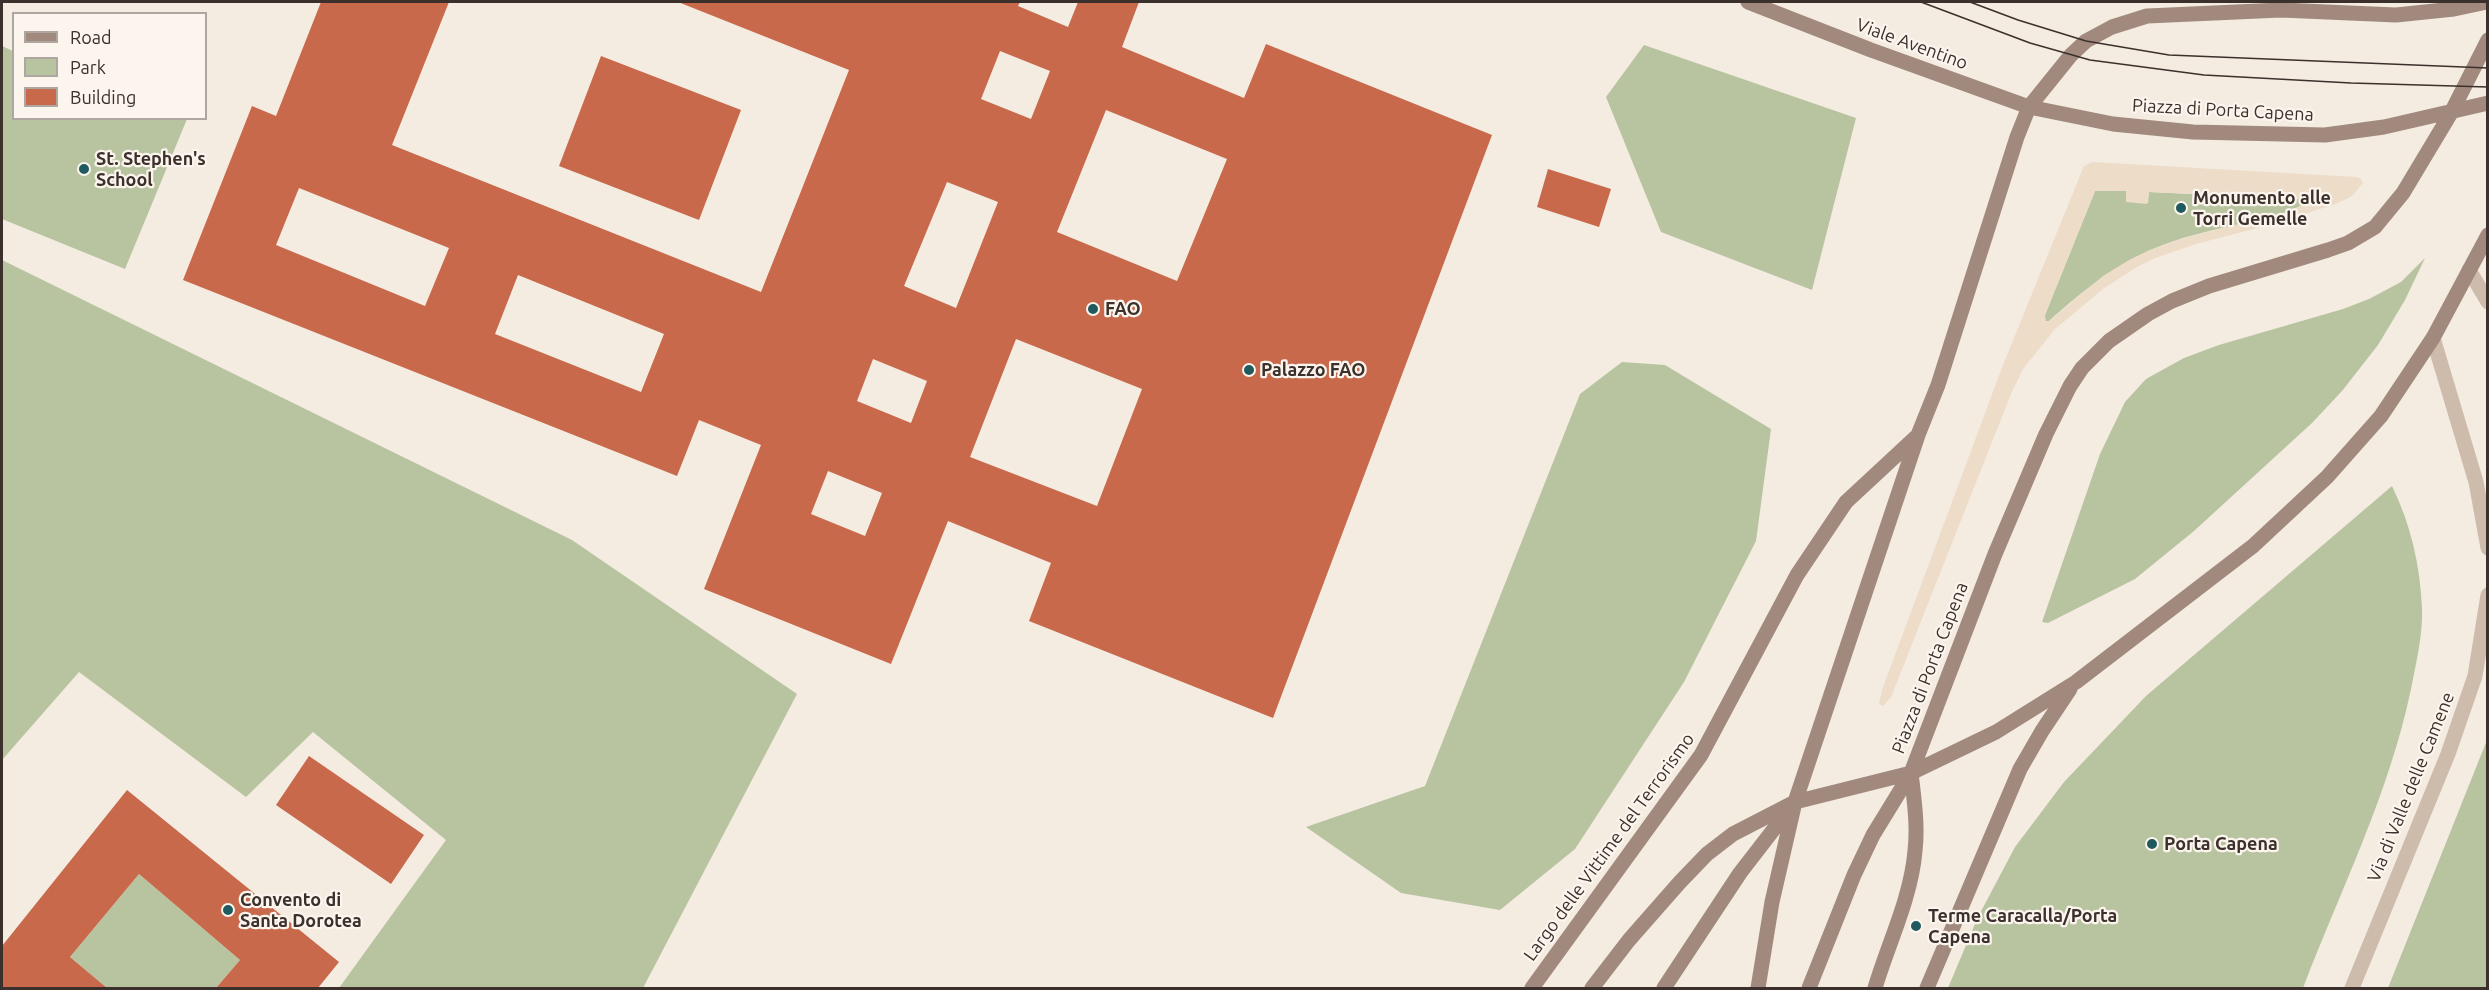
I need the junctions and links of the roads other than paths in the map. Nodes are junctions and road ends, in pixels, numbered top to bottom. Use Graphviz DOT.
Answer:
graph roads {
  1 [pos="1748,2"];
  2 [pos="2233,2"];
  3 [pos="2487,2"];
  4 [pos="2281,10"];
  5 [pos="2487,40"];
  6 [pos="2487,103"];
  7 [pos="2029,106"];
  8 [pos="2451,113"];
  9 [pos="2487,235"];
  10 [pos="2469,270"];
  11 [pos="2487,302"];
  12 [pos="2433,338"];
  13 [pos="1918,435"];
  14 [pos="2487,548"];
  15 [pos="2487,595"];
  16 [pos="2076,681"];
  17 [pos="1911,773"];
  18 [pos="1794,802"];
  19 [pos="1532,988"];
  20 [pos="1592,988"];
  21 [pos="1664,988"];
  22 [pos="1758,988"];
  23 [pos="1809,988"];
  24 [pos="1875,988"];
  25 [pos="1927,988"];
  26 [pos="2352,988"];
  1 -- 7 [label="main road, Viale Aventino"];
  2 -- 4 [label="main road"];
  3 -- 4 [label="main road"];
  4 -- 7 [label="main road"];
  5 -- 8 [label="main road, Piazza di Porta Capena"];
  6 -- 8 [label="main road, Piazza di Porta Capena"];
  7 -- 8 [label="main road, Piazza di Porta Capena"];
  7 -- 13 [label="main road"];
  8 -- 17 [label="main road, Piazza di Porta Capena"];
  9 -- 10 [label="main road, Piazza di Porta Capena"];
  10 -- 11 [label="street"];
  10 -- 12 [label="main road, Piazza di Porta Capena"];
  12 -- 14 [label="street"];
  12 -- 16 [label="main road, Piazza di Porta Capena"];
  13 -- 18 [label="main road"];
  13 -- 19 [label="main road, Largo delle Vittime del Terrorismo"];
  15 -- 26 [label="street, Via di Valle delle Camene"];
  16 -- 17 [label="main road, Piazza di Porta Capena"];
  16 -- 25 [label="main road"];
  17 -- 18 [label="main road"];
  17 -- 23 [label="main road"];
  17 -- 24 [label="main road"];
  18 -- 20 [label="main road"];
  18 -- 21 [label="main road"];
  18 -- 22 [label="main road"];
}
